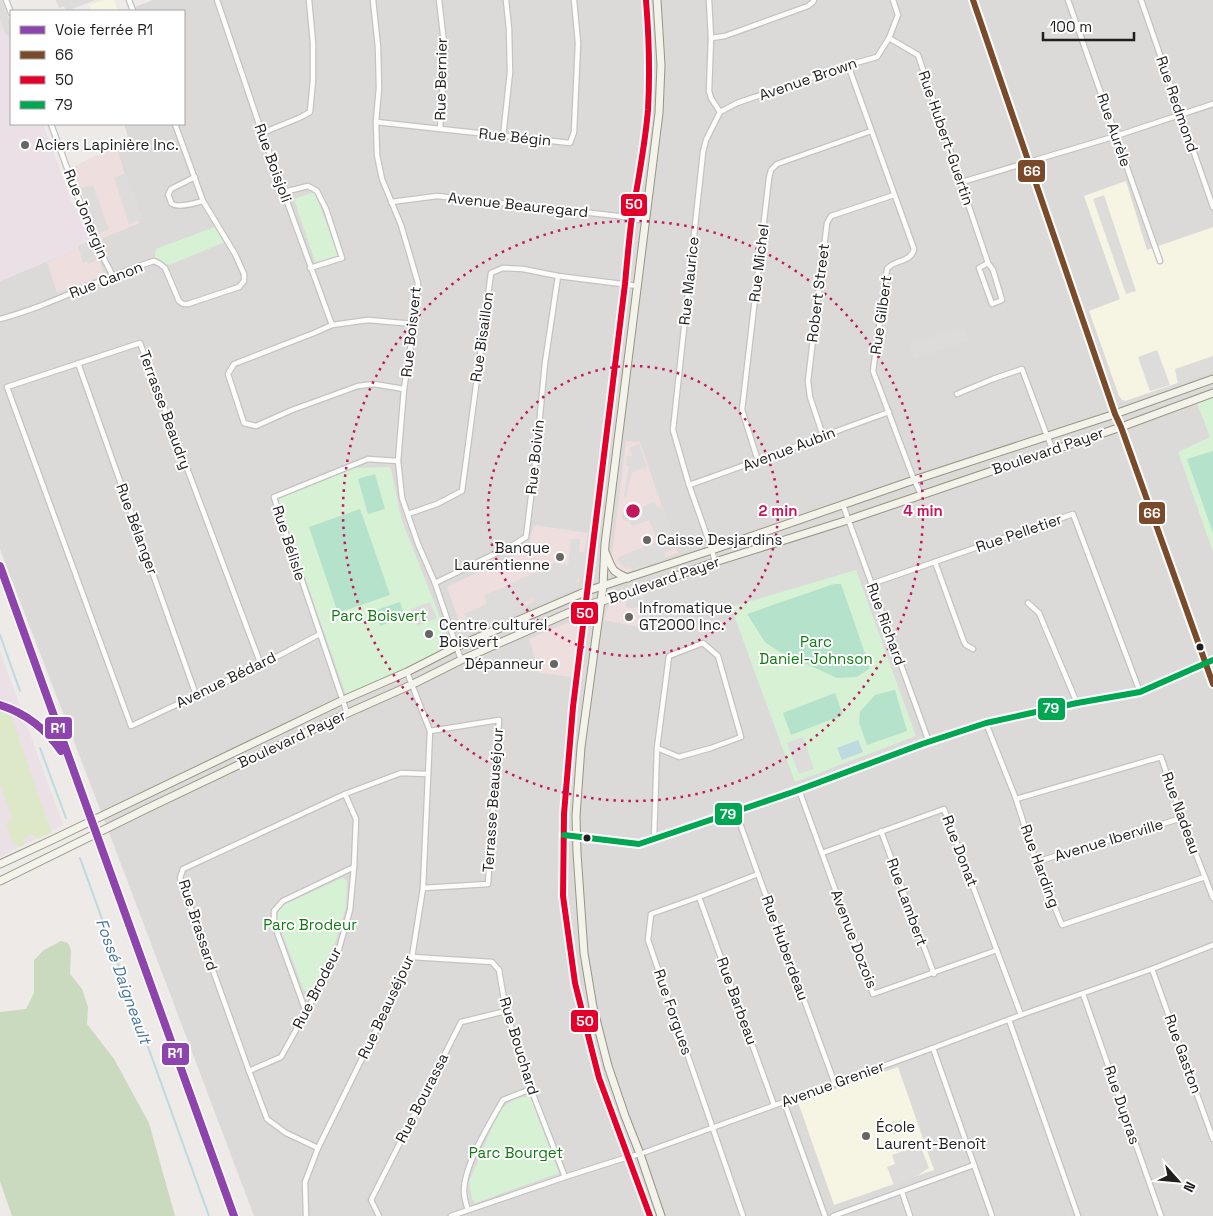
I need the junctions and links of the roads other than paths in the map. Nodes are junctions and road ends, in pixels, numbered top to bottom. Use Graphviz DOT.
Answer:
graph roads {
  1 [pos="217,0"];
  2 [pos="309,0"];
  3 [pos="373,0"];
  4 [pos="439,0"];
  5 [pos="506,0"];
  6 [pos="574,0"];
  7 [pos="646,0"];
  8 [pos="657,0"];
  9 [pos="709,0"];
  10 [pos="814,0"];
  11 [pos="893,0"];
  12 [pos="973,0"];
  13 [pos="1068,0"];
  14 [pos="1141,0"];
  15 [pos="711,38"];
  16 [pos="888,38"];
  17 [pos="848,65"];
  18 [pos="1213,104"];
  19 [pos="720,112"];
  20 [pos="1181,115"];
  21 [pos="376,122"];
  22 [pos="51,125"];
  23 [pos="175,125"];
  24 [pos="440,129"];
  25 [pos="871,132"];
  26 [pos="262,133"];
  27 [pos="1116,136"];
  28 [pos="503,137"];
  29 [pos="1028,162"];
  30 [pos="195,177"];
  31 [pos="962,182"];
  32 [pos="284,192"];
  33 [pos="894,195"];
  34 [pos="203,201"];
  35 [pos="391,202"];
  36 [pos="1213,207"];
  37 [pos="632,218"];
  38 [pos="645,220"];
  39 [pos="1160,261"];
  40 [pos="988,263"];
  41 [pos="310,268"];
  42 [pos="113,276"];
  43 [pos="558,276"];
  44 [pos="625,284"];
  45 [pos="638,286"];
  46 [pos="0,318"];
  47 [pos="414,324"];
  48 [pos="332,325"];
  49 [pos="78,363"];
  50 [pos="1213,379"];
  51 [pos="404,389"];
  52 [pos="1213,393"];
  53 [pos="957,394"];
  54 [pos="889,412"];
  55 [pos="1116,414"];
  56 [pos="1121,426"];
  57 [pos="823,436"];
  58 [pos="1047,436"];
  59 [pos="1053,450"];
  60 [pos="605,452"];
  61 [pos="617,453"];
  62 [pos="398,461"];
  63 [pos="758,461"];
  64 [pos="914,480"];
  65 [pos="689,485"];
  66 [pos="921,494"];
  67 [pos="843,505"];
  68 [pos="408,514"];
  69 [pos="848,520"];
  70 [pos="712,550"];
  71 [pos="605,554"];
  72 [pos="714,562"];
  73 [pos="935,562"];
  74 [pos="628,578"];
  75 [pos="435,583"];
  76 [pos="871,584"];
  77 [pos="603,586"];
  78 [pos="587,591"];
  79 [pos="601,601"];
  80 [pos="1028,603"];
  81 [pos="586,605"];
  82 [pos="521,619"];
  83 [pos="526,631"];
  84 [pos="320,634"];
  85 [pos="456,647"];
  86 [pos="973,650"];
  87 [pos="461,660"];
  88 [pos="1213,660"];
  89 [pos="1205,662"];
  90 [pos="261,665"];
  91 [pos="407,672"];
  92 [pos="1213,684"];
  93 [pos="411,685"];
  94 [pos="1140,692"];
  95 [pos="196,695"];
  96 [pos="343,700"];
  97 [pos="1077,703"];
  98 [pos="347,713"];
  99 [pos="986,723"];
  100 [pos="131,726"];
  101 [pos="430,731"];
  102 [pos="929,742"];
  103 [pos="657,748"];
  104 [pos="428,774"];
  105 [pos="799,790"];
  106 [pos="153,791"];
  107 [pos="345,794"];
  108 [pos="1016,799"];
  109 [pos="158,803"];
  110 [pos="736,812"];
  111 [pos="1182,818"];
  112 [pos="881,831"];
  113 [pos="564,835"];
  114 [pos="577,836"];
  115 [pos="654,839"];
  116 [pos="822,853"];
  117 [pos="1036,862"];
  118 [pos="0,864"];
  119 [pos="354,867"];
  120 [pos="758,874"];
  121 [pos="1205,877"];
  122 [pos="0,881"];
  123 [pos="423,888"];
  124 [pos="699,897"];
  125 [pos="1213,898"];
  126 [pos="1213,945"];
  127 [pos="997,950"];
  128 [pos="412,957"];
  129 [pos="1152,969"];
  130 [pos="934,974"];
  131 [pos="1083,994"];
  132 [pos="506,1011"];
  133 [pos="306,1012"];
  134 [pos="1021,1015"];
  135 [pos="1008,1020"];
  136 [pos="934,1048"];
  137 [pos="249,1071"];
  138 [pos="835,1084"];
  139 [pos="531,1089"];
  140 [pos="784,1102"];
  141 [pos="774,1105"];
  142 [pos="713,1128"];
  143 [pos="1213,1139"];
  144 [pos="318,1148"];
  145 [pos="640,1154"];
  146 [pos="628,1156"];
  147 [pos="974,1165"];
  148 [pos="565,1177"];
  149 [pos="902,1192"];
  150 [pos="468,1210"];
  151 [pos="306,1216"];
  152 [pos="379,1216"];
  153 [pos="451,1216"];
  154 [pos="650,1216"];
  155 [pos="661,1216"];
  156 [pos="743,1216"];
  157 [pos="825,1216"];
  158 [pos="833,1216"];
  159 [pos="910,1216"];
  160 [pos="992,1216"];
  161 [pos="1078,1216"];
  162 [pos="1161,1216"];
  1 -- 26 [label="street, Rue Boisjoli"];
  2 -- 26 [label="street"];
  3 -- 21 [label="street, Rue Boisvert"];
  4 -- 24 [label="street, Rue Bernier"];
  5 -- 28 [label="street"];
  6 -- 28 [label="street, Rue Bégin"];
  7 -- 37 [label="street"];
  8 -- 38 [label="street"];
  9 -- 15 [label="street"];
  10 -- 15 [label="street"];
  11 -- 16 [label="street"];
  12 -- 29 [label="street"];
  13 -- 27 [label="street, Rue Aurèle"];
  14 -- 20 [label="street, Rue Redmond"];
  15 -- 19 [label="street"];
  16 -- 17 [label="street, Avenue Brown"];
  16 -- 31 [label="street, Rue Hubert-Guertin"];
  17 -- 19 [label="street, Avenue Brown"];
  17 -- 25 [label="street, Rue Gilbert"];
  18 -- 20 [label="street"];
  19 -- 65 [label="street, Rue Maurice"];
  20 -- 27 [label="street"];
  20 -- 36 [label="street, Rue Redmond"];
  21 -- 24 [label="street, Rue Bégin"];
  21 -- 35 [label="street, Rue Boisvert"];
  22 -- 42 [label="street, Rue Jonergin"];
  23 -- 30 [label="street, Rue Canon"];
  24 -- 28 [label="street, Rue Bégin"];
  25 -- 33 [label="street, Rue Gilbert"];
  25 -- 63 [label="street, Rue Michel"];
  26 -- 32 [label="street, Rue Boisjoli"];
  27 -- 29 [label="street"];
  27 -- 39 [label="street, Rue Aurèle"];
  29 -- 31 [label="street"];
  29 -- 55 [label="street"];
  30 -- 34 [label="street, Rue Canon"];
  30 -- 34 [label="street"];
  31 -- 40 [label="street, Rue Hubert-Guertin"];
  32 -- 41 [label="street, Rue Boisjoli"];
  32 -- 41 [label="street"];
  33 -- 54 [label="street, Rue Gilbert"];
  33 -- 57 [label="street, Robert Street"];
  34 -- 42 [label="street, Rue Canon"];
  35 -- 37 [label="street, Avenue Beauregard"];
  35 -- 47 [label="street, Rue Boisvert"];
  37 -- 38 [label="street, Avenue Beauregard"];
  37 -- 44 [label="street"];
  38 -- 45 [label="street"];
  40 -- 40 [label="street, Rue Hubert-Guertin"];
  41 -- 48 [label="street, Rue Boisjoli"];
  42 -- 46 [label="street, Rue Canon"];
  43 -- 44 [label="street, Rue Bisaillon"];
  43 -- 68 [label="street, Rue Bisaillon"];
  43 -- 75 [label="street, Rue Boivin"];
  44 -- 45 [label="street, Rue Bisaillon"];
  44 -- 60 [label="street"];
  45 -- 61 [label="street"];
  47 -- 48 [label="street"];
  47 -- 51 [label="street, Rue Boisvert"];
  48 -- 51 [label="street"];
  49 -- 90 [label="street, Terrasse Beaudry"];
  49 -- 95 [label="street, Rue Bélanger"];
  49 -- 100 [label="street, Terrasse Beaudry"];
  50 -- 55 [label="street, Boulevard Payer"];
  51 -- 62 [label="street, Rue Boisvert"];
  52 -- 56 [label="street, Boulevard Payer"];
  53 -- 58 [label="street"];
  54 -- 57 [label="street, Avenue Aubin"];
  54 -- 64 [label="street, Rue Gilbert"];
  55 -- 56 [label="street"];
  55 -- 58 [label="street, Boulevard Payer"];
  56 -- 59 [label="street, Boulevard Payer"];
  56 -- 89 [label="street"];
  57 -- 63 [label="street, Avenue Aubin"];
  58 -- 59 [label="street"];
  58 -- 64 [label="street, Boulevard Payer"];
  59 -- 66 [label="street, Boulevard Payer"];
  60 -- 61 [label="street"];
  60 -- 78 [label="street"];
  61 -- 71 [label="street"];
  62 -- 68 [label="street, Rue Boisvert"];
  62 -- 84 [label="street, Rue Bélisle"];
  63 -- 65 [label="street, Avenue Aubin"];
  64 -- 66 [label="street, Rue Gilbert"];
  64 -- 67 [label="street, Boulevard Payer"];
  65 -- 70 [label="street, Rue Maurice"];
  66 -- 69 [label="street, Boulevard Payer"];
  67 -- 69 [label="street, Rue Richard"];
  67 -- 70 [label="street, Boulevard Payer"];
  68 -- 75 [label="street, Rue Boisvert"];
  69 -- 72 [label="street, Boulevard Payer"];
  69 -- 76 [label="street, Rue Richard"];
  70 -- 72 [label="street, Rue Maurice"];
  70 -- 74 [label="street, Boulevard Payer"];
  71 -- 74 [label="street"];
  71 -- 77 [label="street"];
  72 -- 79 [label="street, Boulevard Payer"];
  73 -- 76 [label="street, Rue Pelletier"];
  73 -- 86 [label="street"];
  73 -- 94 [label="street, Rue Pelletier"];
  74 -- 77 [label="street, Boulevard Payer"];
  75 -- 85 [label="street, Rue Boisvert"];
  76 -- 102 [label="street, Rue Richard"];
  77 -- 78 [label="street, Boulevard Payer"];
  77 -- 79 [label="street"];
  78 -- 81 [label="street"];
  78 -- 82 [label="street, Boulevard Payer"];
  79 -- 81 [label="street, Boulevard Payer"];
  79 -- 114 [label="street"];
  80 -- 97 [label="street"];
  81 -- 83 [label="street, Boulevard Payer"];
  81 -- 113 [label="street"];
  82 -- 83 [label="street"];
  82 -- 85 [label="street, Boulevard Payer"];
  83 -- 87 [label="street, Boulevard Payer"];
  84 -- 90 [label="street, Avenue Bédard"];
  84 -- 96 [label="street, Rue Bélisle"];
  85 -- 87 [label="street, Rue Boisvert"];
  85 -- 91 [label="street, Boulevard Payer"];
  87 -- 93 [label="street, Boulevard Payer"];
  88 -- 89 [label="street"];
  89 -- 92 [label="street"];
  89 -- 94 [label="street"];
  90 -- 95 [label="street, Avenue Bédard"];
  91 -- 93 [label="street, Rue Beauséjour"];
  91 -- 96 [label="street, Boulevard Payer"];
  93 -- 98 [label="street, Boulevard Payer"];
  93 -- 101 [label="street, Rue Beauséjour"];
  94 -- 97 [label="street"];
  95 -- 100 [label="street, Avenue Bédard"];
  96 -- 98 [label="street, Rue Bélisle"];
  96 -- 106 [label="street, Boulevard Payer"];
  97 -- 99 [label="street"];
  98 -- 109 [label="street, Boulevard Payer"];
  99 -- 102 [label="street"];
  99 -- 108 [label="street, Rue Harding"];
  101 -- 104 [label="street, Rue Beauséjour"];
  101 -- 123 [label="street, Terrasse Beauséjour"];
  102 -- 105 [label="street"];
  103 -- 103 [label="street"];
  103 -- 115 [label="street"];
  104 -- 107 [label="street, Rue Brassard"];
  104 -- 123 [label="street, Rue Beauséjour"];
  105 -- 110 [label="street"];
  105 -- 116 [label="street, Avenue Dozois"];
  106 -- 109 [label="street"];
  106 -- 118 [label="street, Boulevard Payer"];
  107 -- 119 [label="street, Rue Brodeur"];
  107 -- 137 [label="street, Rue Brassard"];
  108 -- 111 [label="street, Rue Nadeau"];
  108 -- 117 [label="street, Rue Harding"];
  109 -- 122 [label="street, Boulevard Payer"];
  110 -- 115 [label="street"];
  110 -- 120 [label="street, Rue Huberdeau"];
  111 -- 117 [label="street, Avenue Iberville"];
  111 -- 121 [label="street, Rue Nadeau"];
  112 -- 116 [label="street, Rue Donat"];
  112 -- 127 [label="street, Rue Donat"];
  112 -- 130 [label="street, Rue Lambert"];
  113 -- 114 [label="street"];
  113 -- 146 [label="street"];
  114 -- 115 [label="street"];
  114 -- 145 [label="street"];
  116 -- 130 [label="street, Avenue Dozois"];
  117 -- 121 [label="street, Rue Harding"];
  119 -- 133 [label="street, Rue Brodeur"];
  119 -- 133 [label="street"];
  120 -- 124 [label="street, Rue Forgues"];
  120 -- 138 [label="street, Rue Huberdeau"];
  121 -- 125 [label="street, Rue Nadeau"];
  123 -- 128 [label="street, Rue Beauséjour"];
  124 -- 141 [label="street, Rue Barbeau"];
  124 -- 142 [label="street, Rue Forgues"];
  126 -- 129 [label="street, Avenue Grenier"];
  127 -- 130 [label="street, Avenue Dozois"];
  127 -- 134 [label="street, Rue Donat"];
  128 -- 132 [label="street, Rue Bouchard"];
  128 -- 144 [label="street, Rue Beauséjour"];
  129 -- 131 [label="street, Avenue Grenier"];
  129 -- 143 [label="street, Rue Gaston"];
  131 -- 134 [label="street, Avenue Grenier"];
  131 -- 162 [label="street, Rue Dupras"];
  132 -- 139 [label="street, Rue Bouchard"];
  132 -- 152 [label="street, Rue Bourassa"];
  133 -- 137 [label="street, Rue Brodeur"];
  134 -- 135 [label="street, Avenue Grenier"];
  135 -- 136 [label="street, Avenue Grenier"];
  135 -- 161 [label="street"];
  136 -- 138 [label="street, Avenue Grenier"];
  136 -- 147 [label="street"];
  137 -- 144 [label="street, Rue Brassard"];
  138 -- 140 [label="street, Avenue Grenier"];
  139 -- 148 [label="street, Rue Bouchard"];
  139 -- 150 [label="street"];
  140 -- 141 [label="street, Avenue Grenier"];
  140 -- 157 [label="street"];
  141 -- 142 [label="street, Avenue Grenier"];
  142 -- 145 [label="street, Avenue Grenier"];
  142 -- 156 [label="street, Rue Forgues"];
  144 -- 151 [label="street, Rue Beauséjour"];
  145 -- 146 [label="street, Avenue Grenier"];
  145 -- 155 [label="street"];
  146 -- 148 [label="street, Avenue Grenier"];
  146 -- 154 [label="street"];
  147 -- 149 [label="street"];
  147 -- 160 [label="street"];
  148 -- 150 [label="street, Avenue Grenier"];
  149 -- 158 [label="street"];
  149 -- 159 [label="street"];
  150 -- 153 [label="street, Avenue Grenier"];
}
